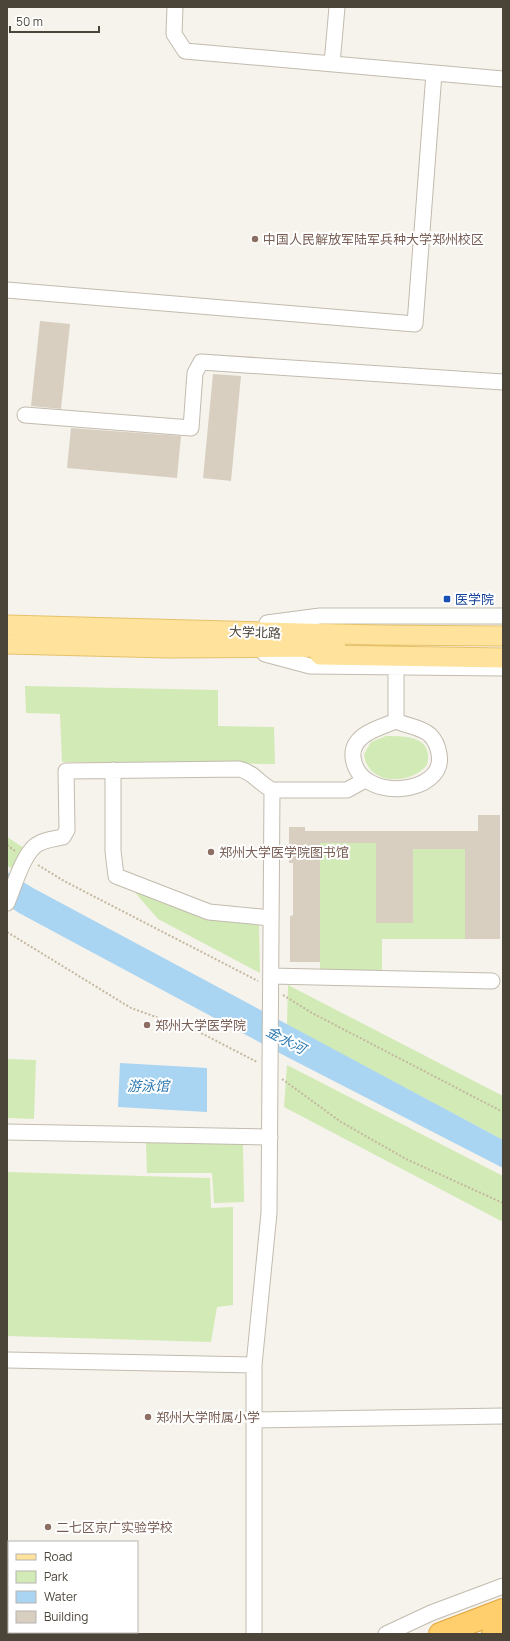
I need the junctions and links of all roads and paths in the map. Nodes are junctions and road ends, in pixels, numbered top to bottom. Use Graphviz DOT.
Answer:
graph roads {
  1 [pos="175,7"];
  2 [pos="337,7"];
  3 [pos="332,64"];
  4 [pos="434,73"];
  5 [pos="503,79"];
  6 [pos="7,290"];
  7 [pos="503,382"];
  8 [pos="25,415"];
  9 [pos="503,616"];
  10 [pos="267,623"];
  11 [pos="7,625"];
  12 [pos="503,626"];
  13 [pos="168,628"];
  14 [pos="503,636"];
  15 [pos="378,641"];
  16 [pos="7,644"];
  17 [pos="167,648"];
  18 [pos="503,648"];
  19 [pos="265,654"];
  20 [pos="503,658"];
  21 [pos="396,667"];
  22 [pos="503,668"];
  23 [pos="396,721"];
  24 [pos="113,770"];
  25 [pos="365,780"];
  26 [pos="272,790"];
  27 [pos="7,845"];
  28 [pos="26,858"];
  29 [pos="7,903"];
  30 [pos="271,918"];
  31 [pos="7,932"];
  32 [pos="492,981"];
  33 [pos="271,982"];
  34 [pos="270,1070"];
  35 [pos="503,1112"];
  36 [pos="7,1132"];
  37 [pos="270,1137"];
  38 [pos="503,1203"];
  39 [pos="7,1360"];
  40 [pos="254,1365"];
  41 [pos="503,1416"];
  42 [pos="254,1420"];
  43 [pos="503,1586"];
  44 [pos="503,1610"];
  45 [pos="503,1630"];
  46 [pos="254,1634"];
  47 [pos="386,1634"];
  48 [pos="440,1634"];
  49 [pos="493,1634"];
  1 -- 3 [label="street"];
  2 -- 3 [label="street"];
  3 -- 4 [label="street"];
  4 -- 5 [label="street"];
  4 -- 6 [label="street"];
  7 -- 8 [label="street"];
  9 -- 10 [label="street"];
  10 -- 12 [label="main road"];
  10 -- 13 [label="main road"];
  11 -- 13 [label="main road, 大学北路"];
  13 -- 15 [label="main road, 大学北路"];
  14 -- 15 [label="main road, 大学北路"];
  15 -- 17 [label="main road, 大学北路"];
  15 -- 18 [label="main road, 大学北路"];
  16 -- 17 [label="main road, 大学北路"];
  17 -- 19 [label="main road"];
  19 -- 20 [label="main road"];
  19 -- 21 [label="street"];
  21 -- 22 [label="street"];
  21 -- 23 [label="street"];
  23 -- 25 [label="street"];
  23 -- 25 [label="street"];
  24 -- 26 [label="street"];
  24 -- 28 [label="street"];
  24 -- 30 [label="street"];
  25 -- 26 [label="street"];
  26 -- 30 [label="street"];
  27 -- 28 [label="path"];
  28 -- 29 [label="street"];
  28 -- 33 [label="path"];
  30 -- 33 [label="street"];
  31 -- 34 [label="path"];
  32 -- 33 [label="street"];
  33 -- 34 [label="street"];
  33 -- 35 [label="path"];
  34 -- 37 [label="street"];
  34 -- 38 [label="path"];
  36 -- 37 [label="street"];
  37 -- 40 [label="street"];
  39 -- 40 [label="street"];
  40 -- 42 [label="street"];
  41 -- 42 [label="street"];
  42 -- 46 [label="street"];
  43 -- 47 [label="street"];
  44 -- 48 [label="highway"];
  45 -- 49 [label="highway"];
}
